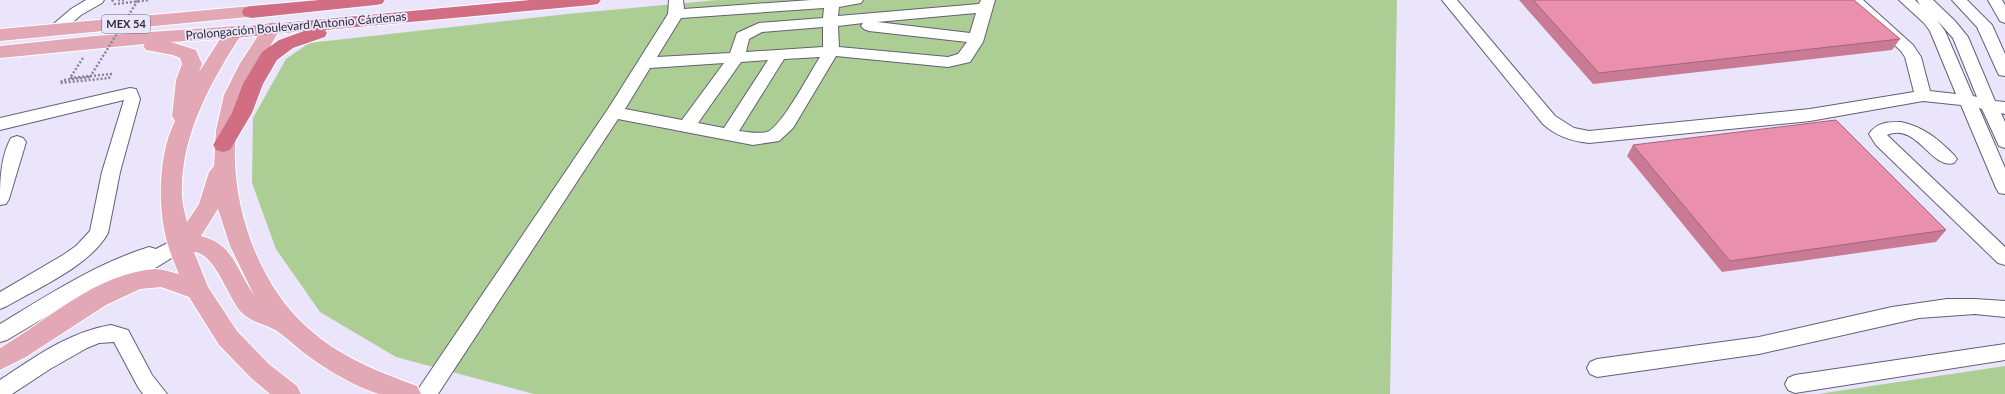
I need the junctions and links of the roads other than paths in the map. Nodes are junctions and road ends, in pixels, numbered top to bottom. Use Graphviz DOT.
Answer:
graph roads {
  1 [pos="97,0"];
  2 [pos="231,0"];
  3 [pos="376,0"];
  4 [pos="592,0"];
  5 [pos="856,0"];
  6 [pos="1449,0"];
  7 [pos="1854,0"];
  8 [pos="1906,0"];
  9 [pos="1924,0"];
  10 [pos="1959,0"];
  11 [pos="1995,0"];
  12 [pos="832,1"];
  13 [pos="293,4"];
  14 [pos="986,4"];
  15 [pos="257,6"];
  16 [pos="676,7"];
  17 [pos="2005,18"];
  18 [pos="178,19"];
  19 [pos="362,21"];
  20 [pos="830,21"];
  21 [pos="272,28"];
  22 [pos="55,30"];
  23 [pos="234,32"];
  24 [pos="0,35"];
  25 [pos="976,38"];
  26 [pos="94,42"];
  27 [pos="0,52"];
  28 [pos="831,52"];
  29 [pos="779,55"];
  30 [pos="736,58"];
  31 [pos="645,63"];
  32 [pos="2005,71"];
  33 [pos="1923,96"];
  34 [pos="1969,106"];
  35 [pos="614,113"];
  36 [pos="1998,113"];
  37 [pos="0,124"];
  38 [pos="182,127"];
  39 [pos="686,127"];
  40 [pos="728,135"];
  41 [pos="17,142"];
  42 [pos="2005,142"];
  43 [pos="223,153"];
  44 [pos="1948,159"];
  45 [pos="2005,188"];
  46 [pos="0,199"];
  47 [pos="179,244"];
  48 [pos="2005,258"];
  49 [pos="197,290"];
  50 [pos="0,301"];
  51 [pos="2005,309"];
  52 [pos="288,325"];
  53 [pos="0,334"];
  54 [pos="2005,352"];
  55 [pos="0,354"];
  56 [pos="0,360"];
  57 [pos="1596,368"];
  58 [pos="1795,384"];
  59 [pos="0,391"];
  60 [pos="156,394"];
  61 [pos="288,394"];
  62 [pos="408,394"];
  63 [pos="426,394"];
  1 -- 22 [label="street"];
  2 -- 18 [label="main road"];
  3 -- 13 [label="highway, Prolongación Boulevard Antonio Cárdenas / MEX 54"];
  4 -- 19 [label="highway, Prolongación Boulevard Antonio Cárdenas / MEX 54"];
  5 -- 12 [label="street"];
  6 -- 33 [label="street"];
  7 -- 33 [label="street"];
  8 -- 34 [label="street"];
  9 -- 36 [label="street"];
  10 -- 32 [label="street"];
  11 -- 17 [label="street"];
  12 -- 16 [label="street"];
  12 -- 20 [label="street"];
  13 -- 15 [label="highway, Prolongación Boulevard Antonio Cárdenas / MEX 54"];
  13 -- 21 [label="highway"];
  14 -- 20 [label="street"];
  14 -- 25 [label="street"];
  15 -- 18 [label="main road, Prolongación Boulevard Antonio Cárdenas / MEX 54"];
  15 -- 23 [label="highway"];
  16 -- 31 [label="street"];
  18 -- 22 [label="main road, Prolongación Boulevard Antonio Cárdenas / MEX 54"];
  19 -- 21 [label="highway, Prolongación Boulevard Antonio Cárdenas / MEX 54"];
  19 -- 43 [label="highway"];
  20 -- 25 [label="street"];
  20 -- 28 [label="street"];
  20 -- 30 [label="street"];
  21 -- 23 [label="highway, Prolongación Boulevard Antonio Cárdenas / MEX 54"];
  21 -- 43 [label="main road"];
  22 -- 24 [label="main road, Prolongación Boulevard Antonio Cárdenas / MEX 54"];
  23 -- 26 [label="main road, Prolongación Boulevard Antonio Cárdenas / MEX 54"];
  23 -- 38 [label="main road"];
  25 -- 28 [label="street"];
  26 -- 27 [label="main road, Prolongación Boulevard Antonio Cárdenas / MEX 54"];
  26 -- 38 [label="main road"];
  28 -- 29 [label="street"];
  28 -- 40 [label="street"];
  29 -- 30 [label="street"];
  29 -- 40 [label="street"];
  30 -- 31 [label="street"];
  30 -- 39 [label="street"];
  31 -- 35 [label="street"];
  33 -- 34 [label="street"];
  34 -- 36 [label="street"];
  34 -- 45 [label="street"];
  35 -- 39 [label="street"];
  35 -- 63 [label="street"];
  36 -- 42 [label="street"];
  37 -- 50 [label="street"];
  38 -- 47 [label="main road"];
  39 -- 40 [label="street"];
  41 -- 46 [label="street"];
  43 -- 47 [label="main road"];
  43 -- 52 [label="main road"];
  44 -- 48 [label="street"];
  47 -- 49 [label="main road"];
  47 -- 52 [label="main road"];
  47 -- 53 [label="street"];
  47 -- 55 [label="street"];
  49 -- 56 [label="main road"];
  49 -- 61 [label="main road"];
  51 -- 57 [label="street"];
  52 -- 62 [label="main road"];
  54 -- 58 [label="street"];
  59 -- 60 [label="street"];
}
